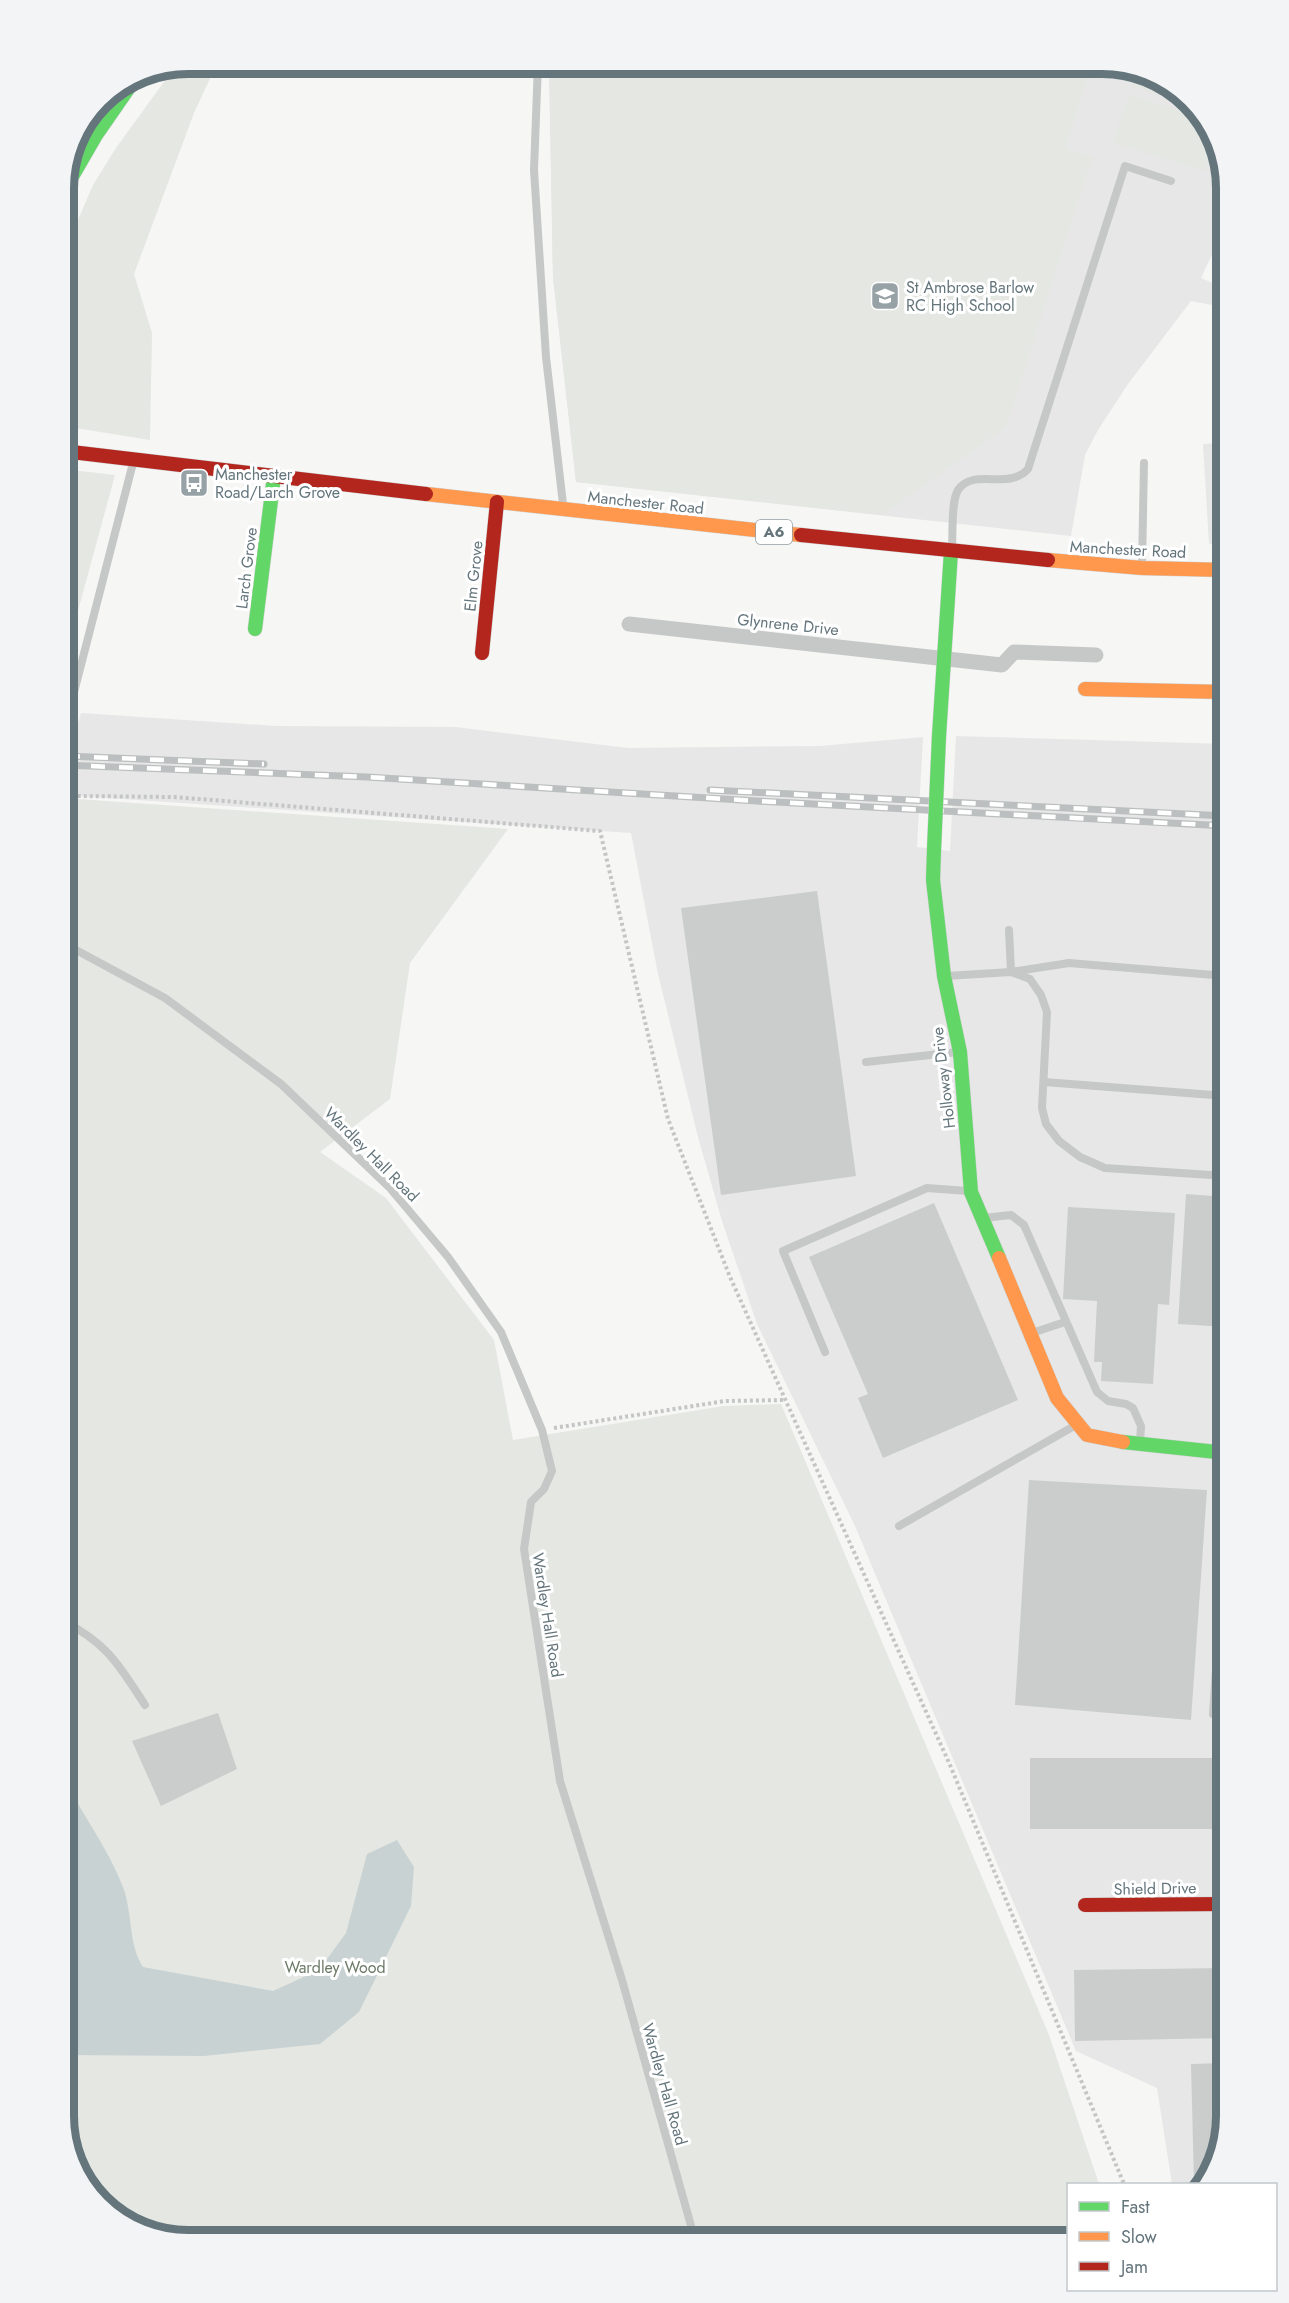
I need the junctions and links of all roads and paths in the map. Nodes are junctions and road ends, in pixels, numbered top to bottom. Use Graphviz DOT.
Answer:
graph roads {
  1 [pos="538,74"];
  2 [pos="126,92"];
  3 [pos="74,173"];
  4 [pos="1171,181"];
  5 [pos="74,453"];
  6 [pos="134,459"];
  7 [pos="1144,463"];
  8 [pos="274,476"];
  9 [pos="497,502"];
  10 [pos="563,509"];
  11 [pos="951,551"];
  12 [pos="1142,568"];
  13 [pos="1216,570"];
  14 [pos="629,624"];
  15 [pos="255,628"];
  16 [pos="482,653"];
  17 [pos="1096,655"];
  18 [pos="943,660"];
  19 [pos="1085,689"];
  20 [pos="1216,692"];
  21 [pos="74,693"];
  22 [pos="74,795"];
  23 [pos="1009,930"];
  24 [pos="74,949"];
  25 [pos="1011,972"];
  26 [pos="1216,975"];
  27 [pos="944,976"];
  28 [pos="960,1052"];
  29 [pos="866,1062"];
  30 [pos="1044,1082"];
  31 [pos="1216,1095"];
  32 [pos="1216,1175"];
  33 [pos="971,1192"];
  34 [pos="982,1219"];
  35 [pos="1065,1322"];
  36 [pos="1030,1334"];
  37 [pos="825,1352"];
  38 [pos="785,1400"];
  39 [pos="1078,1424"];
  40 [pos="542,1430"];
  41 [pos="1140,1446"];
  42 [pos="1216,1452"];
  43 [pos="899,1526"];
  44 [pos="74,1626"];
  45 [pos="1216,1670"];
  46 [pos="145,1705"];
  47 [pos="1213,1714"];
  48 [pos="1216,1904"];
  49 [pos="1085,1905"];
  50 [pos="1124,2183"];
  51 [pos="691,2230"];
  1 -- 10 [label="lane"];
  2 -- 3 [label="main road"];
  4 -- 11 [label="lane"];
  5 -- 6 [label="main road, Manchester Road / A6"];
  6 -- 8 [label="main road, Manchester Road / A6"];
  6 -- 21 [label="lane"];
  7 -- 12 [label="lane"];
  8 -- 9 [label="main road, Manchester Road / A6"];
  8 -- 15 [label="main road, Larch Grove"];
  9 -- 10 [label="main road, Manchester Road / A6"];
  9 -- 16 [label="main road, Elm Grove"];
  10 -- 11 [label="main road, Manchester Road / A6"];
  11 -- 12 [label="main road, Manchester Road / A6"];
  11 -- 18 [label="main road, Holloway Drive"];
  12 -- 13 [label="main road, Manchester Road / A6"];
  14 -- 18 [label="street, Glynrene Drive"];
  17 -- 18 [label="street, Glynrene Drive"];
  18 -- 27 [label="main road, Holloway Drive, bridge"];
  19 -- 20 [label="main road"];
  22 -- 38 [label="path"];
  23 -- 25 [label="lane"];
  24 -- 40 [label="lane, Wardley Hall Road"];
  25 -- 26 [label="lane"];
  25 -- 27 [label="lane"];
  25 -- 30 [label="lane"];
  27 -- 28 [label="main road, Holloway Drive"];
  28 -- 29 [label="lane"];
  28 -- 33 [label="main road, Holloway Drive"];
  30 -- 31 [label="lane"];
  30 -- 32 [label="lane"];
  33 -- 34 [label="main road, Holloway Drive"];
  33 -- 37 [label="lane"];
  34 -- 35 [label="lane"];
  34 -- 36 [label="main road, Holloway Drive"];
  35 -- 36 [label="lane"];
  35 -- 41 [label="lane"];
  36 -- 39 [label="main road, Holloway Drive"];
  38 -- 40 [label="path"];
  38 -- 50 [label="path"];
  39 -- 41 [label="main road, Holloway Drive"];
  39 -- 43 [label="lane"];
  40 -- 51 [label="lane, Wardley Hall Road"];
  41 -- 42 [label="main road, Holloway Drive"];
  44 -- 46 [label="lane"];
  45 -- 47 [label="lane"];
  48 -- 49 [label="main road, Shield Drive"];
}
